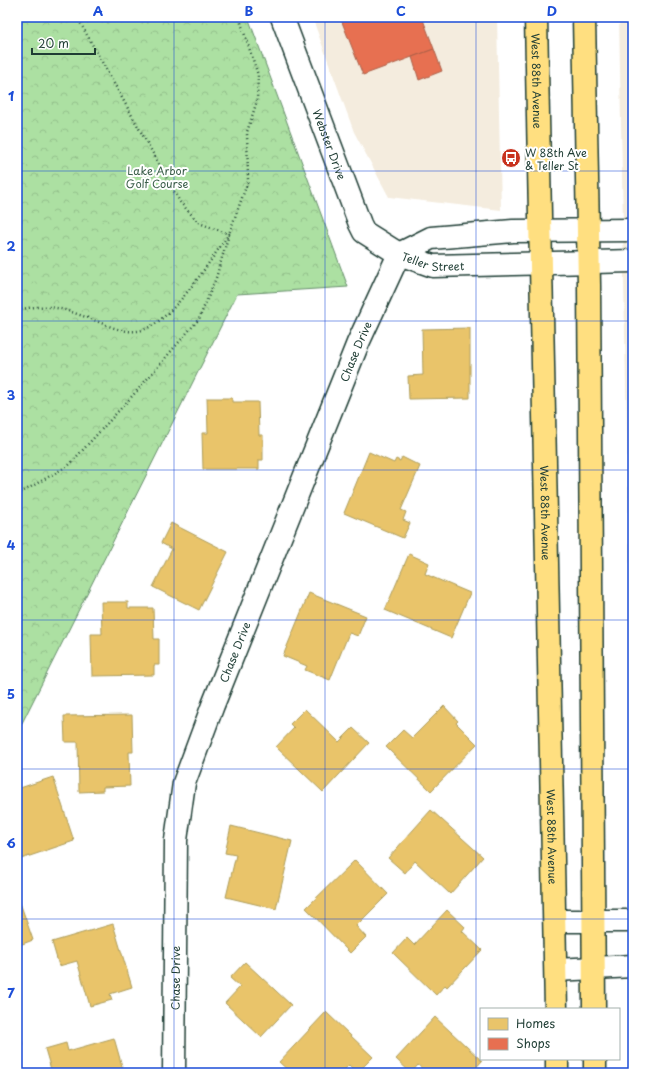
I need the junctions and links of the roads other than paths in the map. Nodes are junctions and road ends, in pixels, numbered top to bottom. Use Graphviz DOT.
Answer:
graph roads {
  1 [pos="282,17"];
  2 [pos="536,17"];
  3 [pos="584,17"];
  4 [pos="587,229"];
  5 [pos="540,230"];
  6 [pos="633,230"];
  7 [pos="399,254"];
  8 [pos="587,261"];
  9 [pos="633,261"];
  10 [pos="541,263"];
  11 [pos="555,921"];
  12 [pos="633,921"];
  13 [pos="594,922"];
  14 [pos="633,966"];
  15 [pos="594,967"];
  16 [pos="556,970"];
  17 [pos="556,1008"];
  18 [pos="594,1008"];
  19 [pos="557,1060"];
  20 [pos="595,1060"];
  21 [pos="174,1073"];
  22 [pos="557,1073"];
  23 [pos="595,1073"];
  1 -- 7 [label="street, Webster Drive"];
  2 -- 5 [label="main road, West 88th Avenue"];
  3 -- 4 [label="main road"];
  4 -- 5 [label="street, Teller Street"];
  4 -- 6 [label="street, Teller Street"];
  4 -- 8 [label="main road"];
  5 -- 7 [label="street, Teller Street"];
  5 -- 10 [label="main road, West 88th Avenue"];
  7 -- 10 [label="street, Teller Street"];
  7 -- 21 [label="street, Chase Drive"];
  8 -- 9 [label="street, Teller Street"];
  8 -- 10 [label="street, Teller Street"];
  8 -- 13 [label="main road"];
  10 -- 11 [label="main road, West 88th Avenue"];
  11 -- 13 [label="street"];
  11 -- 16 [label="main road, West 88th Avenue"];
  12 -- 13 [label="street"];
  13 -- 15 [label="main road"];
  14 -- 15 [label="street"];
  15 -- 16 [label="street"];
  15 -- 18 [label="main road"];
  16 -- 17 [label="main road, West 88th Avenue"];
  19 -- 22 [label="main road"];
  20 -- 23 [label="main road"];
}
